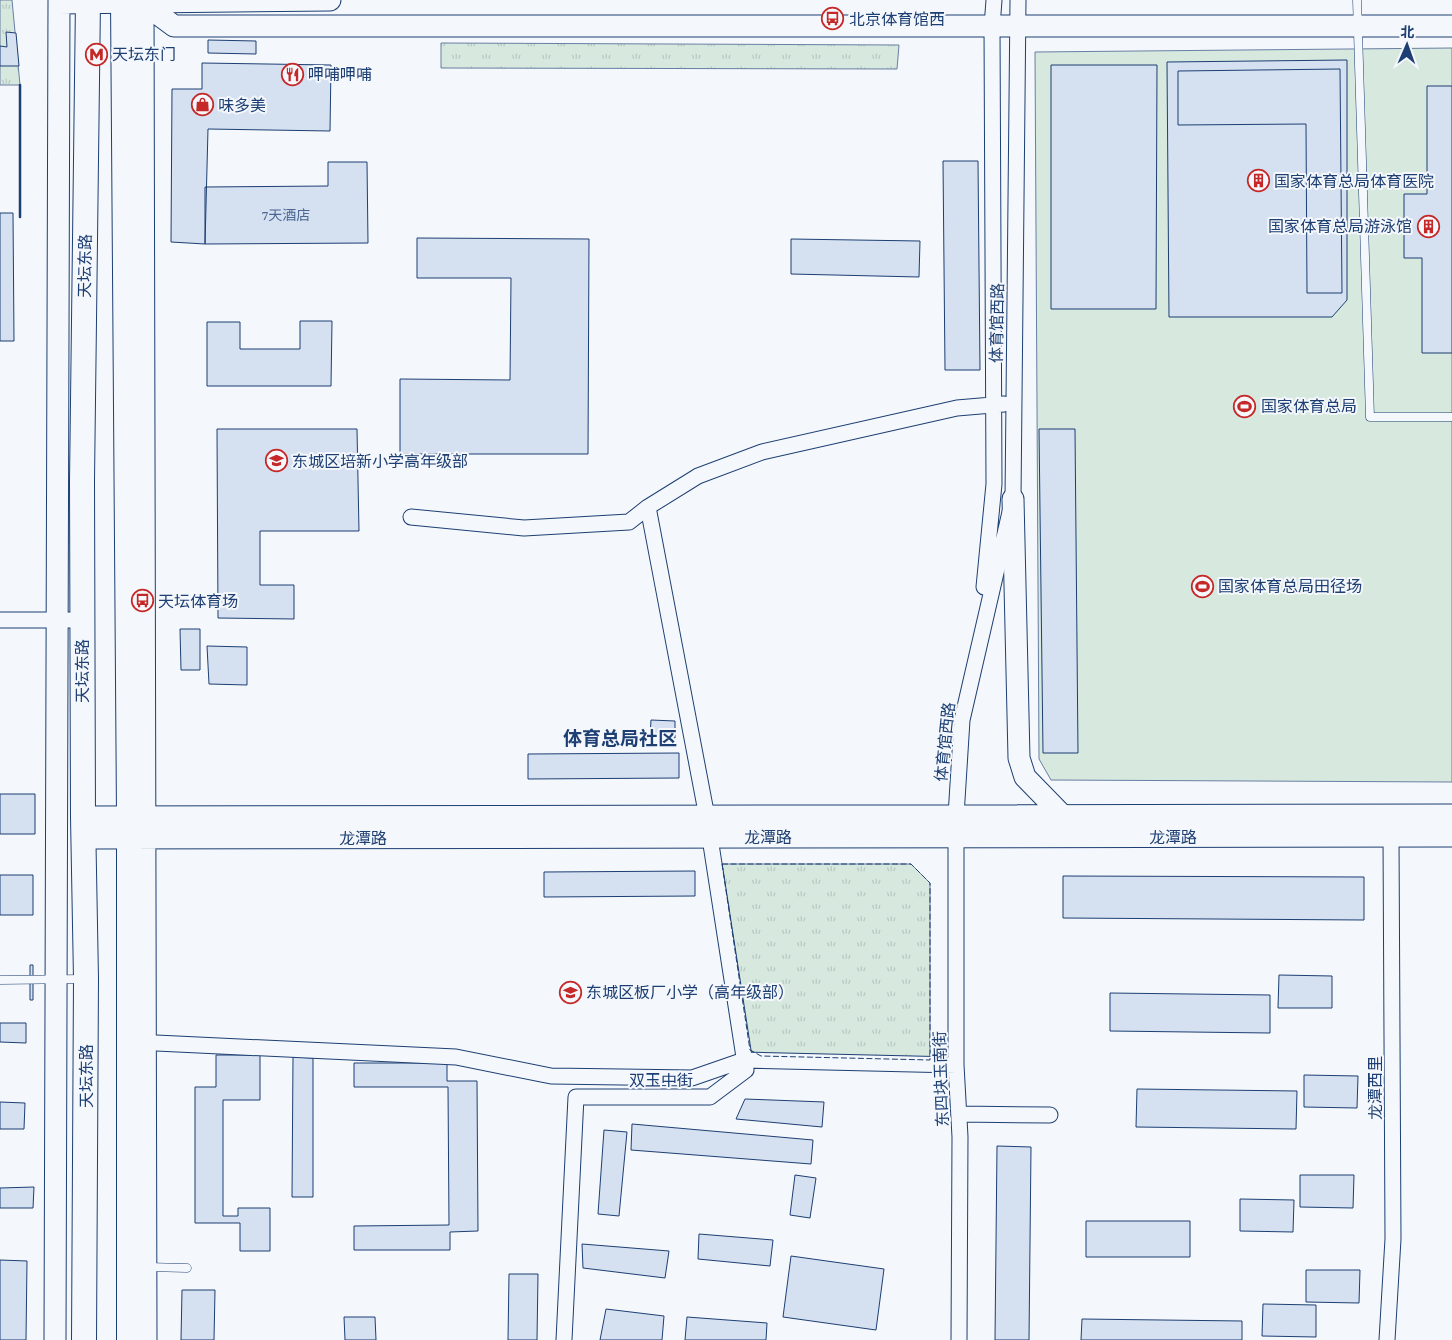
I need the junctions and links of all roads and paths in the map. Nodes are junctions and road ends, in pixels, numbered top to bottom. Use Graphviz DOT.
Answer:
graph roads {
  1 [pos="330,0"];
  2 [pos="994,0"];
  3 [pos="1018,0"];
  4 [pos="1357,0"];
  5 [pos="59,1"];
  6 [pos="88,1"];
  7 [pos="133,1"];
  8 [pos="1358,26"];
  9 [pos="1452,26"];
  10 [pos="992,27"];
  11 [pos="1019,27"];
  12 [pos="995,404"];
  13 [pos="1014,404"];
  14 [pos="1452,417"];
  15 [pos="1013,499"];
  16 [pos="648,507"];
  17 [pos="411,517"];
  18 [pos="0,620"];
  19 [pos="56,620"];
  20 [pos="82,620"];
  21 [pos="978,643"];
  22 [pos="1452,815"];
  23 [pos="956,816"];
  24 [pos="1063,816"];
  25 [pos="137,827"];
  26 [pos="708,827"];
  27 [pos="83,828"];
  28 [pos="1391,836"];
  29 [pos="1452,836"];
  30 [pos="955,837"];
  31 [pos="86,979"];
  32 [pos="0,980"];
  33 [pos="55,980"];
  34 [pos="138,1042"];
  35 [pos="744,1060"];
  36 [pos="956,1065"];
  37 [pos="959,1114"];
  38 [pos="1050,1115"];
  39 [pos="146,1267"];
  40 [pos="187,1268"];
  41 [pos="55,1340"];
  42 [pos="84,1340"];
  43 [pos="129,1340"];
  44 [pos="146,1340"];
  45 [pos="564,1340"];
  46 [pos="959,1340"];
  47 [pos="1387,1340"];
  1 -- 7 [label="street"];
  2 -- 10 [label="street, 体育馆西路"];
  3 -- 11 [label="street, 体育馆西路"];
  4 -- 8 [label="lane"];
  5 -- 6 [label="street"];
  5 -- 19 [label="street"];
  6 -- 7 [label="street"];
  6 -- 20 [label="main road, 天坛东路"];
  7 -- 10 [label="street"];
  7 -- 25 [label="main road"];
  8 -- 9 [label="street"];
  8 -- 11 [label="street"];
  8 -- 14 [label="lane"];
  10 -- 11 [label="street"];
  10 -- 12 [label="street, 体育馆西路"];
  11 -- 13 [label="street, 体育馆西路"];
  12 -- 13 [label="street"];
  12 -- 16 [label="street"];
  12 -- 21 [label="street, 体育馆西路"];
  13 -- 15 [label="street, 体育馆西路"];
  15 -- 21 [label="street, 体育馆西路"];
  15 -- 24 [label="street"];
  16 -- 17 [label="street"];
  16 -- 26 [label="street"];
  18 -- 19 [label="street"];
  19 -- 20 [label="street"];
  19 -- 33 [label="street"];
  20 -- 27 [label="main road, 天坛东路"];
  21 -- 23 [label="street, 体育馆西路"];
  22 -- 24 [label="street, 龙潭路"];
  23 -- 24 [label="street, 龙潭路"];
  23 -- 26 [label="street, 龙潭路"];
  23 -- 30 [label="street, 东四块玉南街"];
  25 -- 26 [label="street, 龙潭路"];
  25 -- 27 [label="street, 龙潭路"];
  25 -- 34 [label="main road"];
  26 -- 30 [label="street, 龙潭路"];
  26 -- 35 [label="street"];
  27 -- 31 [label="main road, 天坛东路"];
  28 -- 29 [label="street, 龙潭路"];
  28 -- 30 [label="street, 龙潭路"];
  28 -- 47 [label="street, 龙潭西里"];
  30 -- 36 [label="street, 东四块玉南街"];
  31 -- 33 [label="lane"];
  31 -- 42 [label="main road, 天坛东路"];
  32 -- 33 [label="lane"];
  33 -- 41 [label="street"];
  34 -- 35 [label="street"];
  34 -- 39 [label="street"];
  34 -- 43 [label="main road"];
  35 -- 36 [label="street"];
  35 -- 45 [label="street, 双玉中街"];
  36 -- 37 [label="street, 东四块玉南街"];
  37 -- 38 [label="street"];
  37 -- 46 [label="street, 东四块玉南街"];
  39 -- 40 [label="lane"];
  39 -- 44 [label="street"];
}
